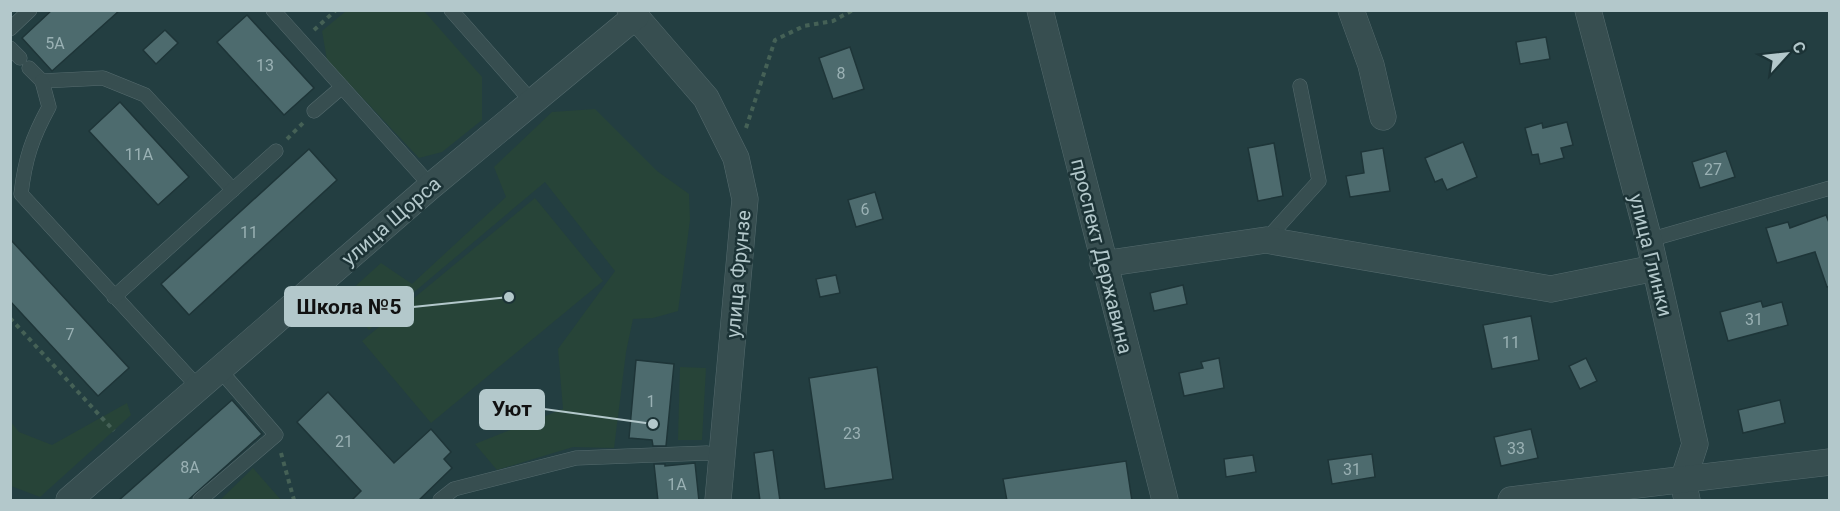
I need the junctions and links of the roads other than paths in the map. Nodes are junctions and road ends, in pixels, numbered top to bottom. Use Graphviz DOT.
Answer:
graph roads {
  1 [pos="30,10"];
  2 [pos="273,10"];
  3 [pos="451,10"];
  4 [pos="1040,10"];
  5 [pos="1351,10"];
  6 [pos="1588,10"];
  7 [pos="633,13"];
  8 [pos="10,28"];
  9 [pos="20,58"];
  10 [pos="42,81"];
  11 [pos="1300,86"];
  12 [pos="342,87"];
  13 [pos="533,103"];
  14 [pos="314,111"];
  15 [pos="1383,117"];
  16 [pos="276,151"];
  17 [pos="431,186"];
  18 [pos="1830,188"];
  19 [pos="233,190"];
  20 [pos="1266,240"];
  21 [pos="1649,240"];
  22 [pos="1103,264"];
  23 [pos="1655,268"];
  24 [pos="114,297"];
  25 [pos="219,369"];
  26 [pos="198,387"];
  27 [pos="720,456"];
  28 [pos="1830,462"];
  29 [pos="1685,491"];
  30 [pos="69,501"];
  31 [pos="200,501"];
  32 [pos="440,501"];
  33 [pos="718,501"];
  34 [pos="1165,501"];
  35 [pos="1512,501"];
  1 -- 8 [label="lane"];
  2 -- 12 [label="lane"];
  3 -- 13 [label="lane"];
  4 -- 22 [label="street, проспект Державина"];
  5 -- 15 [label="street"];
  6 -- 21 [label="street, улица Глинки"];
  7 -- 13 [label="street, улица Щорса"];
  7 -- 27 [label="street, улица Фрунзе"];
  9 -- 10 [label="lane"];
  10 -- 19 [label="lane"];
  10 -- 24 [label="lane"];
  11 -- 20 [label="lane"];
  12 -- 14 [label="lane"];
  12 -- 17 [label="lane"];
  13 -- 17 [label="street, улица Щорса"];
  16 -- 19 [label="lane"];
  17 -- 25 [label="street, улица Щорса"];
  18 -- 21 [label="lane"];
  19 -- 24 [label="lane"];
  20 -- 22 [label="street"];
  20 -- 23 [label="street"];
  21 -- 23 [label="street, улица Глинки"];
  22 -- 34 [label="street, проспект Державина"];
  23 -- 29 [label="street, улица Глинки"];
  24 -- 26 [label="lane"];
  25 -- 26 [label="street, улица Щорса"];
  25 -- 31 [label="lane"];
  26 -- 30 [label="street, улица Щорса"];
  27 -- 32 [label="lane"];
  27 -- 33 [label="street, улица Фрунзе"];
  28 -- 29 [label="street"];
  29 -- 35 [label="street"];
}
